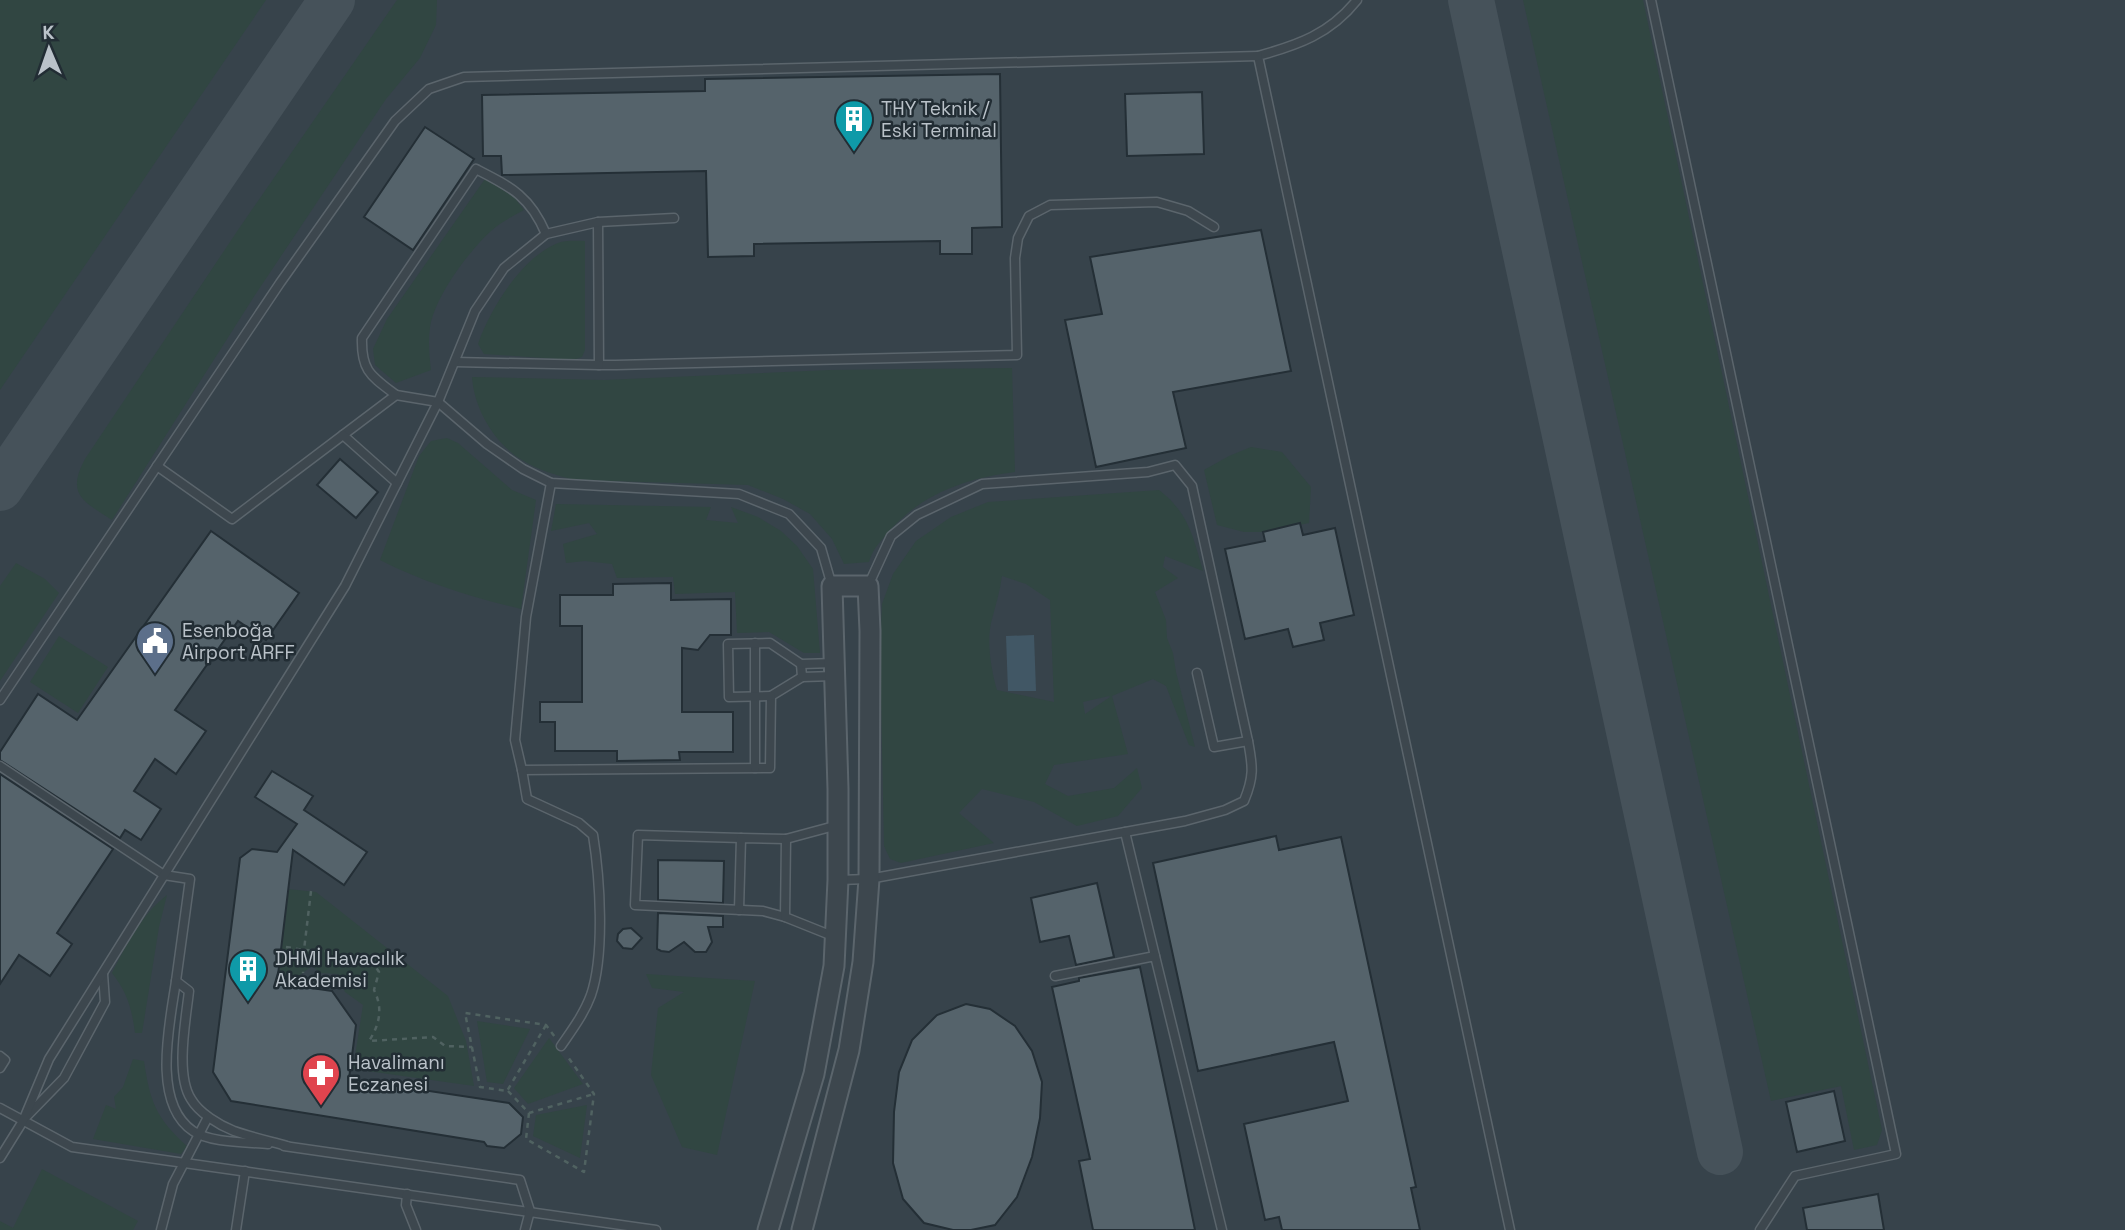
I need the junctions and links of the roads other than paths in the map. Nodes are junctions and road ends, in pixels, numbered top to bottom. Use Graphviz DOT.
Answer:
graph roads {
  1 [pos="1357,0"];
  2 [pos="1651,0"];
  3 [pos="1258,56"];
  4 [pos="674,218"];
  5 [pos="597,222"];
  6 [pos="1214,227"];
  7 [pos="546,234"];
  8 [pos="455,362"];
  9 [pos="599,365"];
  10 [pos="396,395"];
  11 [pos="438,402"];
  12 [pos="342,435"];
  13 [pos="157,466"];
  14 [pos="397,482"];
  15 [pos="551,483"];
  16 [pos="832,586"];
  17 [pos="867,586"];
  18 [pos="755,643"];
  19 [pos="801,664"];
  20 [pos="835,670"];
  21 [pos="1197,673"];
  22 [pos="802,677"];
  23 [pos="771,696"];
  24 [pos="755,697"];
  25 [pos="0,699"];
  26 [pos="1248,741"];
  27 [pos="0,766"];
  28 [pos="755,768"];
  29 [pos="522,771"];
  30 [pos="838,825"];
  31 [pos="1125,832"];
  32 [pos="741,838"];
  33 [pos="786,839"];
  34 [pos="164,875"];
  35 [pos="869,879"];
  36 [pos="838,880"];
  37 [pos="739,910"];
  38 [pos="785,918"];
  39 [pos="835,937"];
  40 [pos="1155,956"];
  41 [pos="103,974"];
  42 [pos="1055,976"];
  43 [pos="176,981"];
  44 [pos="561,1046"];
  45 [pos="0,1056"];
  46 [pos="0,1068"];
  47 [pos="0,1108"];
  48 [pos="208,1116"];
  49 [pos="23,1121"];
  50 [pos="199,1134"];
  51 [pos="287,1146"];
  52 [pos="0,1158"];
  53 [pos="184,1164"];
  54 [pos="244,1171"];
  55 [pos="407,1194"];
  56 [pos="530,1211"];
  57 [pos="636,1229"];
  58 [pos="161,1230"];
  59 [pos="236,1230"];
  60 [pos="416,1230"];
  61 [pos="524,1230"];
  62 [pos="656,1230"];
  63 [pos="768,1230"];
  64 [pos="802,1230"];
  65 [pos="1222,1230"];
  66 [pos="1510,1230"];
  67 [pos="1760,1230"];
  1 -- 3 [label="lane"];
  2 -- 67 [label="lane"];
  3 -- 13 [label="lane"];
  3 -- 66 [label="lane"];
  4 -- 5 [label="lane"];
  5 -- 7 [label="lane"];
  5 -- 9 [label="lane"];
  6 -- 9 [label="lane"];
  7 -- 8 [label="lane"];
  7 -- 10 [label="lane"];
  8 -- 9 [label="lane"];
  8 -- 11 [label="lane"];
  10 -- 11 [label="lane"];
  10 -- 12 [label="lane"];
  11 -- 14 [label="lane"];
  11 -- 15 [label="lane"];
  12 -- 13 [label="lane"];
  12 -- 14 [label="lane"];
  13 -- 25 [label="lane"];
  14 -- 34 [label="lane"];
  15 -- 16 [label="lane"];
  15 -- 29 [label="lane"];
  16 -- 17 [label="street"];
  16 -- 20 [label="street"];
  17 -- 26 [label="lane"];
  17 -- 35 [label="street"];
  18 -- 19 [label="lane"];
  18 -- 24 [label="lane"];
  18 -- 24 [label="lane"];
  19 -- 20 [label="lane"];
  19 -- 22 [label="lane"];
  20 -- 22 [label="lane"];
  20 -- 30 [label="street"];
  21 -- 26 [label="lane"];
  22 -- 23 [label="lane"];
  23 -- 24 [label="lane"];
  23 -- 28 [label="lane"];
  24 -- 28 [label="lane"];
  26 -- 31 [label="lane"];
  27 -- 34 [label="lane"];
  28 -- 29 [label="lane"];
  29 -- 44 [label="lane"];
  30 -- 33 [label="lane"];
  30 -- 36 [label="street"];
  31 -- 35 [label="lane"];
  31 -- 40 [label="lane"];
  32 -- 33 [label="lane"];
  32 -- 37 [label="lane"];
  32 -- 37 [label="lane"];
  33 -- 38 [label="lane"];
  34 -- 41 [label="lane"];
  34 -- 43 [label="lane"];
  35 -- 36 [label="lane"];
  35 -- 64 [label="street"];
  36 -- 39 [label="street"];
  37 -- 38 [label="lane"];
  38 -- 39 [label="lane"];
  39 -- 63 [label="street"];
  40 -- 42 [label="lane"];
  40 -- 65 [label="lane"];
  41 -- 49 [label="lane"];
  41 -- 49 [label="lane"];
  43 -- 48 [label="lane"];
  43 -- 50 [label="lane"];
  45 -- 46 [label="lane"];
  47 -- 49 [label="lane"];
  48 -- 50 [label="lane"];
  48 -- 51 [label="lane"];
  49 -- 52 [label="lane"];
  49 -- 53 [label="lane"];
  50 -- 51 [label="lane"];
  50 -- 53 [label="lane"];
  51 -- 56 [label="lane"];
  53 -- 54 [label="lane"];
  53 -- 58 [label="lane"];
  54 -- 55 [label="lane"];
  54 -- 59 [label="lane"];
  55 -- 56 [label="lane"];
  55 -- 60 [label="lane"];
  56 -- 57 [label="lane"];
  56 -- 61 [label="lane"];
  57 -- 62 [label="lane"];
}
